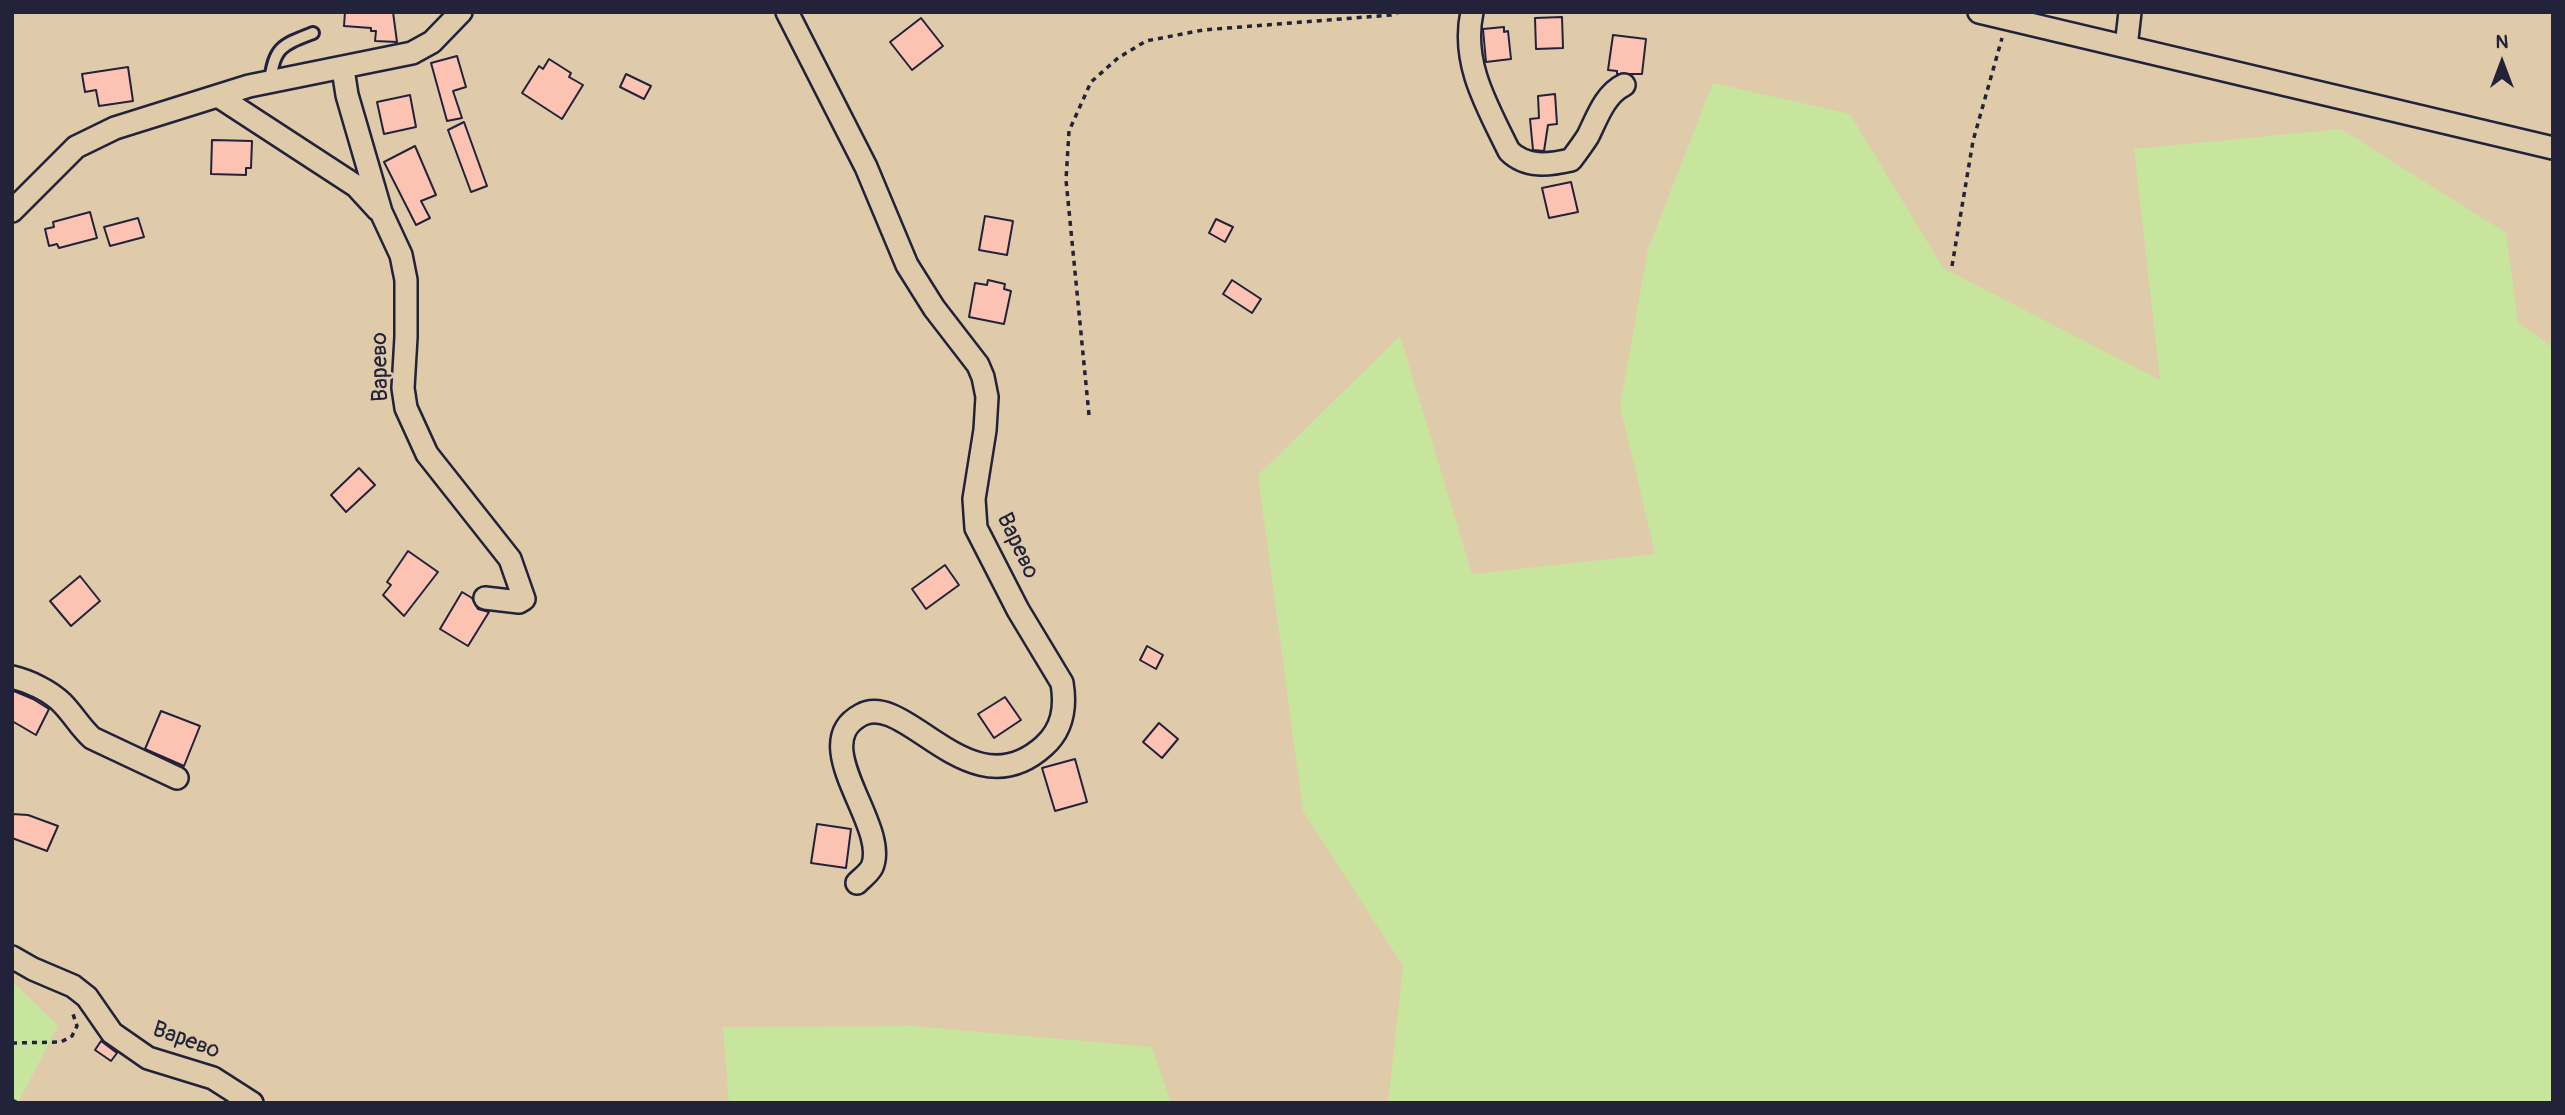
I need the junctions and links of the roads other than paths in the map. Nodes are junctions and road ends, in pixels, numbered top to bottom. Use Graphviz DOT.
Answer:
graph roads {
  1 [pos="461,12"];
  2 [pos="787,12"];
  3 [pos="1472,12"];
  4 [pos="1979,12"];
  5 [pos="2130,12"];
  6 [pos="313,33"];
  7 [pos="2126,47"];
  8 [pos="343,69"];
  9 [pos="270,82"];
  10 [pos="1624,85"];
  11 [pos="218,96"];
  12 [pos="2553,148"];
  13 [pos="12,211"];
  14 [pos="381,212"];
  15 [pos="485,598"];
  16 [pos="12,677"];
  17 [pos="177,778"];
  18 [pos="857,883"];
  19 [pos="12,957"];
  20 [pos="251,1103"];
  1 -- 8 [label="street"];
  2 -- 18 [label="street, Варево"];
  3 -- 10 [label="street"];
  4 -- 7 [label="street"];
  5 -- 7 [label="street"];
  6 -- 9 [label="lane"];
  7 -- 12 [label="street"];
  8 -- 9 [label="street"];
  8 -- 14 [label="street, Варево"];
  9 -- 11 [label="street"];
  11 -- 13 [label="street"];
  11 -- 14 [label="street"];
  14 -- 15 [label="street, Варево"];
  16 -- 17 [label="street"];
  19 -- 20 [label="street, Варево"];
}
